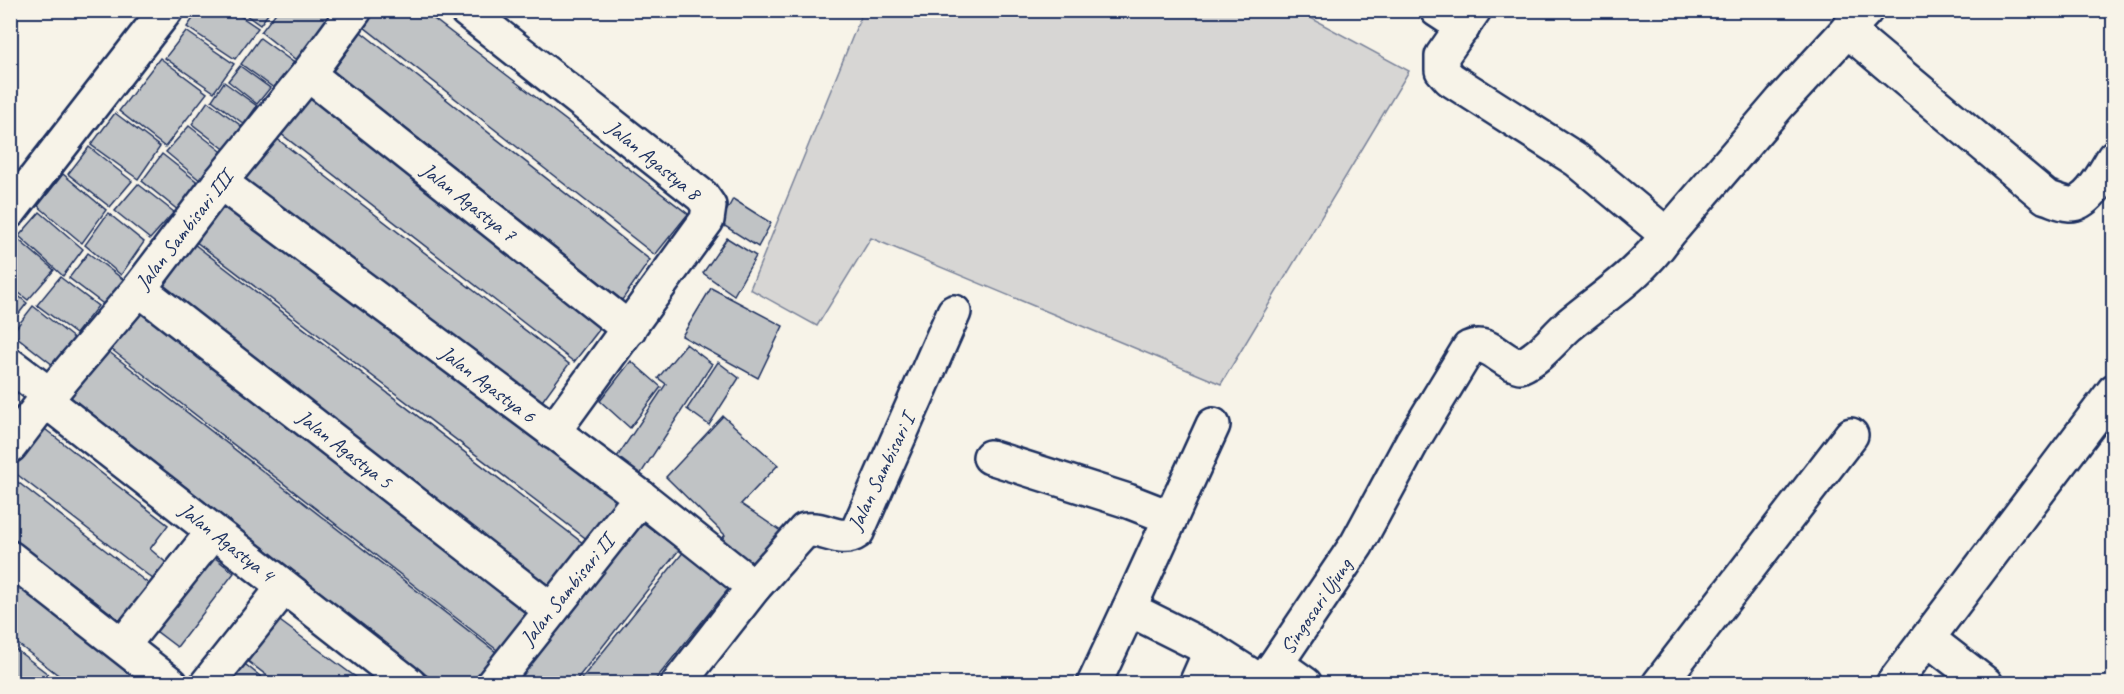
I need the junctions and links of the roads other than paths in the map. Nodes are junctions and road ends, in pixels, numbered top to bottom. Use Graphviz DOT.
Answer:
graph roads {
  1 [pos="166,10"];
  2 [pos="355,10"];
  3 [pos="466,10"];
  4 [pos="1458,16"];
  5 [pos="1856,20"];
  6 [pos="308,74"];
  7 [pos="2114,158"];
  8 [pos="220,182"];
  9 [pos="10,211"];
  10 [pos="1667,235"];
  11 [pos="139,289"];
  12 [pos="954,312"];
  13 [pos="629,329"];
  14 [pos="10,366"];
  15 [pos="2114,391"];
  16 [pos="47,397"];
  17 [pos="1213,425"];
  18 [pos="553,432"];
  19 [pos="1851,435"];
  20 [pos="10,446"];
  21 [pos="990,457"];
  22 [pos="641,497"];
  23 [pos="1169,517"];
  24 [pos="213,532"];
  25 [pos="10,558"];
  26 [pos="284,587"];
  27 [pos="754,587"];
  28 [pos="1129,609"];
  29 [pos="551,610"];
  30 [pos="1928,639"];
  31 [pos="123,645"];
  32 [pos="1211,650"];
  33 [pos="1274,667"];
  34 [pos="171,684"];
  35 [pos="207,684"];
  36 [pos="409,684"];
  37 [pos="493,684"];
  38 [pos="678,684"];
  39 [pos="1094,684"];
  40 [pos="1196,684"];
  41 [pos="1305,684"];
  42 [pos="1659,684"];
  43 [pos="1893,684"];
  44 [pos="1986,684"];
  1 -- 9 [label="street"];
  2 -- 6 [label="street, Jalan Sambisari III"];
  3 -- 13 [label="street, Jalan Agastya 8"];
  4 -- 10 [label="street"];
  5 -- 7 [label="street"];
  5 -- 10 [label="street"];
  6 -- 8 [label="street, Jalan Sambisari III"];
  6 -- 13 [label="street, Jalan Agastya 7"];
  8 -- 11 [label="street, Jalan Sambisari III"];
  8 -- 18 [label="street, Jalan Agastya 6"];
  10 -- 33 [label="street, Singosari Ujung"];
  11 -- 16 [label="street, Jalan Sambisari III"];
  11 -- 29 [label="street, Jalan Agastya 5"];
  12 -- 27 [label="street, Jalan Sambisari I"];
  13 -- 18 [label="street, Jalan Agastya 8"];
  14 -- 16 [label="street, Jalan Agastya 4"];
  15 -- 30 [label="street"];
  16 -- 20 [label="street, Jalan Sambisari III"];
  16 -- 24 [label="street, Jalan Agastya 4"];
  17 -- 23 [label="street"];
  18 -- 22 [label="street, Jalan Agastya 6"];
  19 -- 42 [label="street"];
  21 -- 23 [label="street"];
  22 -- 27 [label="street, Jalan Agastya 6"];
  22 -- 29 [label="street, Jalan Sambisari II"];
  23 -- 28 [label="street"];
  24 -- 26 [label="street, Jalan Agastya 4"];
  24 -- 31 [label="street"];
  25 -- 31 [label="street"];
  26 -- 35 [label="street"];
  26 -- 36 [label="street, Jalan Agastya 4"];
  27 -- 38 [label="street, Jalan Sambisari I"];
  28 -- 32 [label="street"];
  28 -- 39 [label="street"];
  29 -- 37 [label="street, Jalan Sambisari II"];
  30 -- 43 [label="street"];
  30 -- 44 [label="street"];
  31 -- 34 [label="street"];
  32 -- 33 [label="street"];
  32 -- 40 [label="street"];
  33 -- 41 [label="street"];
}
